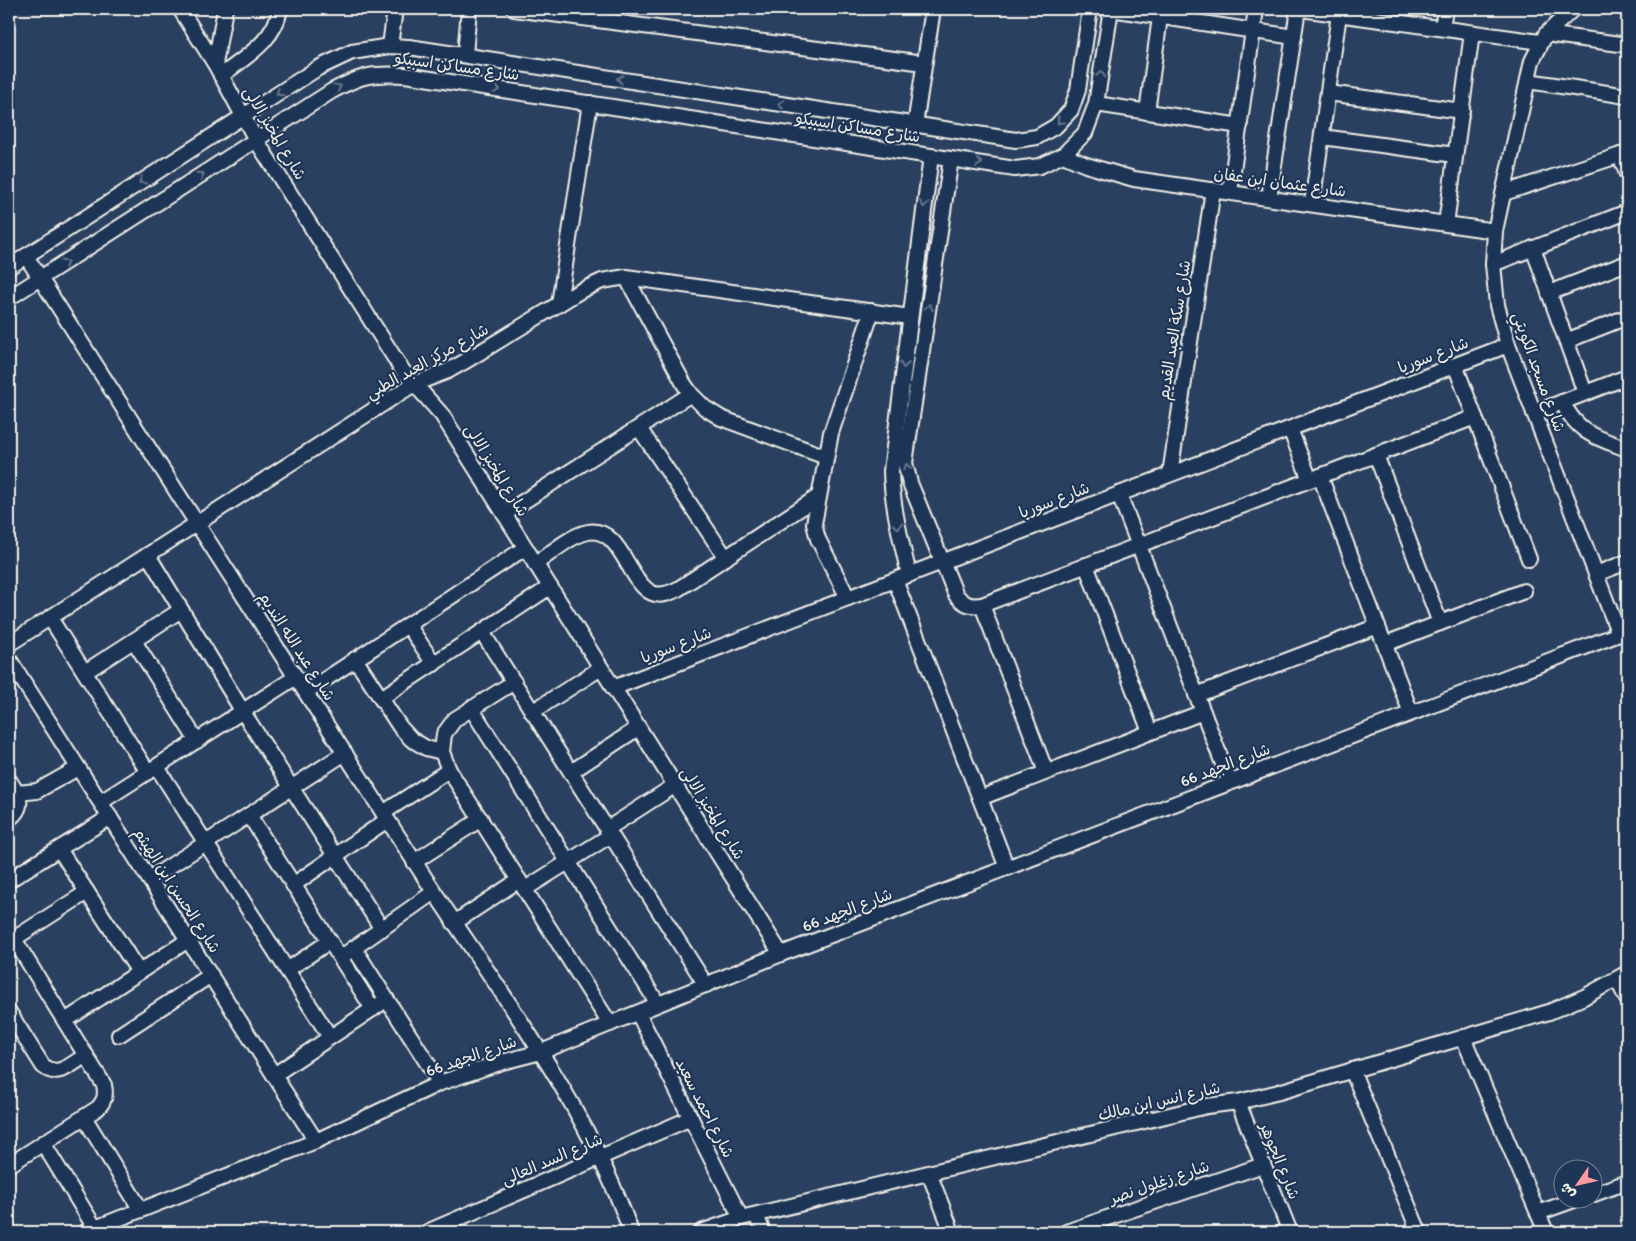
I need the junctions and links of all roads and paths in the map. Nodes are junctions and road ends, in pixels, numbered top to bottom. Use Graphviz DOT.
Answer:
graph roads {
  1 [pos="180,9"];
  2 [pos="225,9"];
  3 [pos="280,9"];
  4 [pos="395,9"];
  5 [pos="469,9"];
  6 [pos="514,9"];
  7 [pos="932,9"];
  8 [pos="1090,9"];
  9 [pos="1111,9"];
  10 [pos="1256,9"];
  11 [pos="1299,9"];
  12 [pos="1445,9"];
  13 [pos="1573,9"];
  14 [pos="1340,14"];
  15 [pos="1160,17"];
  16 [pos="1442,28"];
  17 [pos="1253,31"];
  18 [pos="1472,33"];
  19 [pos="1294,37"];
  20 [pos="1543,38"];
  21 [pos="1627,45"];
  22 [pos="390,46"];
  23 [pos="464,55"];
  24 [pos="924,63"];
  25 [pos="218,70"];
  26 [pos="1528,81"];
  27 [pos="1328,93"];
  28 [pos="1627,96"];
  29 [pos="590,104"];
  30 [pos="1096,104"];
  31 [pos="1462,111"];
  32 [pos="1147,112"];
  33 [pos="243,116"];
  34 [pos="915,125"];
  35 [pos="1240,126"];
  36 [pos="1322,137"];
  37 [pos="256,140"];
  38 [pos="1624,154"];
  39 [pos="1063,155"];
  40 [pos="1456,155"];
  41 [pos="931,156"];
  42 [pos="951,159"];
  43 [pos="1627,174"];
  44 [pos="1213,190"];
  45 [pos="1230,192"];
  46 [pos="1504,193"];
  47 [pos="1269,198"];
  48 [pos="1312,204"];
  49 [pos="1627,212"];
  50 [pos="1446,224"];
  51 [pos="1495,231"];
  52 [pos="1533,248"];
  53 [pos="26,256"];
  54 [pos="1627,263"];
  55 [pos="1493,264"];
  56 [pos="9,266"];
  57 [pos="626,277"];
  58 [pos="41,279"];
  59 [pos="1549,293"];
  60 [pos="9,298"];
  61 [pos="559,304"];
  62 [pos="872,311"];
  63 [pos="910,317"];
  64 [pos="1627,317"];
  65 [pos="1566,341"];
  66 [pos="1508,345"];
  67 [pos="1455,365"];
  68 [pos="1627,377"];
  69 [pos="414,384"];
  70 [pos="1584,393"];
  71 [pos="691,394"];
  72 [pos="1562,402"];
  73 [pos="1534,412"];
  74 [pos="1475,417"];
  75 [pos="639,428"];
  76 [pos="1290,429"];
  77 [pos="1627,449"];
  78 [pos="1376,455"];
  79 [pos="826,457"];
  80 [pos="1170,474"];
  81 [pos="1315,478"];
  82 [pos="1119,494"];
  83 [pos="819,496"];
  84 [pos="504,514"];
  85 [pos="198,523"];
  86 [pos="1138,546"];
  87 [pos="525,548"];
  88 [pos="148,555"];
  89 [pos="726,558"];
  90 [pos="1529,559"];
  91 [pos="943,562"];
  92 [pos="1627,562"];
  93 [pos="535,564"];
  94 [pos="1086,566"];
  95 [pos="909,574"];
  96 [pos="1596,574"];
  97 [pos="895,580"];
  98 [pos="550,587"];
  99 [pos="1524,591"];
  100 [pos="848,598"];
  101 [pos="982,606"];
  102 [pos="181,610"];
  103 [pos="50,618"];
  104 [pos="1440,623"];
  105 [pos="408,625"];
  106 [pos="1378,626"];
  107 [pos="482,632"];
  108 [pos="1623,632"];
  109 [pos="134,641"];
  110 [pos="9,644"];
  111 [pos="1385,644"];
  112 [pos="9,659"];
  113 [pos="356,659"];
  114 [pos="434,664"];
  115 [pos="601,668"];
  116 [pos="85,672"];
  117 [pos="296,677"];
  118 [pos="514,682"];
  119 [pos="613,688"];
  120 [pos="306,692"];
  121 [pos="1196,695"];
  122 [pos="381,698"];
  123 [pos="472,708"];
  124 [pos="242,712"];
  125 [pos="532,712"];
  126 [pos="1203,712"];
  127 [pos="1411,713"];
  128 [pos="638,728"];
  129 [pos="1150,732"];
  130 [pos="197,741"];
  131 [pos="442,752"];
  132 [pos="344,753"];
  133 [pos="78,768"];
  134 [pos="152,769"];
  135 [pos="449,770"];
  136 [pos="571,772"];
  137 [pos="1046,772"];
  138 [pos="9,780"];
  139 [pos="1230,782"];
  140 [pos="674,786"];
  141 [pos="291,788"];
  142 [pos="17,793"];
  143 [pos="980,798"];
  144 [pos="100,802"];
  145 [pos="249,815"];
  146 [pos="110,817"];
  147 [pos="386,817"];
  148 [pos="9,819"];
  149 [pos="481,819"];
  150 [pos="609,832"];
  151 [pos="205,843"];
  152 [pos="59,849"];
  153 [pos="335,856"];
  154 [pos="414,862"];
  155 [pos="569,862"];
  156 [pos="1007,868"];
  157 [pos="150,879"];
  158 [pos="9,880"];
  159 [pos="293,885"];
  160 [pos="522,885"];
  161 [pos="87,892"];
  162 [pos="434,892"];
  163 [pos="454,923"];
  164 [pos="382,929"];
  165 [pos="11,940"];
  166 [pos="188,940"];
  167 [pos="330,941"];
  168 [pos="354,948"];
  169 [pos="781,954"];
  170 [pos="340,958"];
  171 [pos="286,970"];
  172 [pos="139,972"];
  173 [pos="211,975"];
  174 [pos="1622,976"];
  175 [pos="706,984"];
  176 [pos="1627,999"];
  177 [pos="387,1000"];
  178 [pos="658,1004"];
  179 [pos="373,1009"];
  180 [pos="9,1012"];
  181 [pos="638,1013"];
  182 [pos="65,1021"];
  183 [pos="610,1024"];
  184 [pos="119,1035"];
  185 [pos="1463,1037"];
  186 [pos="330,1038"];
  187 [pos="541,1052"];
  188 [pos="86,1055"];
  189 [pos="1352,1070"];
  190 [pos="274,1075"];
  191 [pos="440,1083"];
  192 [pos="1238,1102"];
  193 [pos="84,1117"];
  194 [pos="691,1118"];
  195 [pos="316,1140"];
  196 [pos="43,1143"];
  197 [pos="601,1157"];
  198 [pos="9,1164"];
  199 [pos="1263,1165"];
  200 [pos="929,1173"];
  201 [pos="1627,1182"];
  202 [pos="1604,1190"];
  203 [pos="1554,1207"];
  204 [pos="141,1210"];
  205 [pos="1538,1213"];
  206 [pos="756,1215"];
  207 [pos="741,1218"];
  208 [pos="90,1230"];
  209 [pos="427,1232"];
  210 [pos="631,1232"];
  211 [pos="701,1232"];
  212 [pos="763,1232"];
  213 [pos="952,1232"];
  214 [pos="1066,1232"];
  215 [pos="1290,1232"];
  216 [pos="1419,1232"];
  217 [pos="1546,1232"];
  1 -- 25 [label="street, شارع المخبز الالى"];
  2 -- 25 [label="street"];
  3 -- 25 [label="street"];
  4 -- 22 [label="street"];
  5 -- 23 [label="street"];
  6 -- 24 [label="street"];
  7 -- 24 [label="street"];
  8 -- 34 [label="street, شارع مساكن اسبيكو, one-way"];
  9 -- 15 [label="street"];
  30 -- 9 [label="street, شارع مساكن اسبيكو, one-way"];
  10 -- 17 [label="street"];
  11 -- 14 [label="street"];
  11 -- 19 [label="street"];
  12 -- 16 [label="street"];
  13 -- 20 [label="street, شارع مسجد الكويتي"];
  14 -- 16 [label="street"];
  14 -- 27 [label="street"];
  15 -- 17 [label="street"];
  15 -- 32 [label="street"];
  16 -- 18 [label="street"];
  17 -- 19 [label="street"];
  17 -- 35 [label="street"];
  18 -- 20 [label="street"];
  18 -- 31 [label="street"];
  19 -- 47 [label="street"];
  20 -- 21 [label="street"];
  20 -- 26 [label="street, شارع مسجد الكويتي"];
  22 -- 23 [label="street, شارع مساكن اسبيكو"];
  22 -- 33 [label="street, شارع مساكن اسبيكو, one-way"];
  34 -- 23 [label="street, شارع مساكن اسبيكو, one-way"];
  24 -- 34 [label="street"];
  25 -- 33 [label="street, شارع المخبز الالى"];
  26 -- 28 [label="street"];
  26 -- 46 [label="street, شارع مسجد الكويتي"];
  27 -- 31 [label="street"];
  27 -- 36 [label="street"];
  37 -- 29 [label="street, شارع مساكن اسبيكو, one-way"];
  29 -- 41 [label="street, شارع مساكن اسبيكو"];
  29 -- 61 [label="street"];
  30 -- 32 [label="street"];
  30 -- 39 [label="street, شارع مساكن اسبيكو"];
  31 -- 40 [label="street"];
  32 -- 35 [label="street"];
  33 -- 37 [label="street, شارع المخبز الالى"];
  33 -- 53 [label="street, شارع مساكن اسبيكو, one-way"];
  35 -- 45 [label="street"];
  36 -- 40 [label="street"];
  36 -- 48 [label="street"];
  58 -- 37 [label="street, شارع مساكن اسبيكو, one-way"];
  37 -- 69 [label="street, شارع المخبز الالى"];
  38 -- 43 [label="street"];
  38 -- 46 [label="street"];
  42 -- 39 [label="street, شارع مساكن اسبيكو, one-way"];
  39 -- 44 [label="street, شارع عثمان ابن عفان"];
  40 -- 50 [label="street"];
  41 -- 42 [label="street, شارع مساكن اسبيكو"];
  41 -- 63 [label="street, one-way"];
  91 -- 42 [label="street, one-way"];
  44 -- 45 [label="street, شارع عثمان ابن عفان"];
  44 -- 80 [label="street, شارع سكة العبد القديم"];
  45 -- 47 [label="street, شارع عثمان ابن عفان"];
  46 -- 51 [label="street, شارع مسجد الكويتي"];
  47 -- 48 [label="street, شارع عثمان ابن عفان"];
  48 -- 50 [label="street, شارع عثمان ابن عفان"];
  49 -- 52 [label="street"];
  50 -- 51 [label="street, شارع عثمان ابن عفان"];
  51 -- 55 [label="street, شارع مسجد الكويتي"];
  52 -- 55 [label="street"];
  52 -- 59 [label="street"];
  53 -- 56 [label="street, شارع مساكن اسبيكو"];
  53 -- 58 [label="street, شارع عبد الله النديم"];
  54 -- 59 [label="street"];
  55 -- 66 [label="street, شارع مسجد الكويتي"];
  57 -- 61 [label="street, شارع مركز العبد الطبي"];
  57 -- 62 [label="street, شارع مركز العبد الطبي"];
  57 -- 71 [label="street"];
  58 -- 60 [label="street, شارع مساكن اسبيكو"];
  58 -- 85 [label="street, شارع عبد الله النديم"];
  59 -- 65 [label="street"];
  61 -- 69 [label="street, شارع مركز العبد الطبي"];
  62 -- 63 [label="street, شارع مركز العبد الطبي"];
  62 -- 79 [label="street"];
  63 -- 95 [label="street, one-way"];
  64 -- 65 [label="street"];
  65 -- 70 [label="street"];
  66 -- 67 [label="street, شارع سوريا"];
  66 -- 73 [label="street, شارع مسجد الكويتي"];
  67 -- 74 [label="street"];
  67 -- 76 [label="street, شارع سوريا"];
  68 -- 70 [label="street"];
  69 -- 84 [label="street, شارع المخبز الالى"];
  69 -- 85 [label="street, شارع مركز العبد الطبي"];
  70 -- 72 [label="street"];
  71 -- 75 [label="street"];
  71 -- 79 [label="street"];
  72 -- 73 [label="street"];
  72 -- 77 [label="street"];
  73 -- 96 [label="street, شارع مسجد الكويتي"];
  74 -- 78 [label="street"];
  74 -- 90 [label="street"];
  75 -- 84 [label="street"];
  75 -- 89 [label="street"];
  76 -- 80 [label="street, شارع سوريا"];
  76 -- 81 [label="street"];
  78 -- 81 [label="street"];
  78 -- 104 [label="street"];
  79 -- 83 [label="street"];
  80 -- 82 [label="street, شارع سوريا"];
  81 -- 86 [label="street"];
  81 -- 106 [label="street"];
  82 -- 86 [label="street"];
  82 -- 91 [label="street, شارع سوريا"];
  83 -- 89 [label="street"];
  83 -- 100 [label="street"];
  84 -- 87 [label="street, شارع المخبز الالى"];
  85 -- 88 [label="street, شارع مركز العبد الطبي"];
  85 -- 117 [label="street, شارع عبد الله النديم"];
  86 -- 94 [label="street"];
  86 -- 121 [label="street"];
  87 -- 93 [label="street, شارع المخبز الالى"];
  87 -- 105 [label="street"];
  88 -- 102 [label="street"];
  88 -- 103 [label="street, شارع مركز العبد الطبي"];
  89 -- 93 [label="street"];
  91 -- 95 [label="street, شارع سوريا"];
  91 -- 101 [label="street"];
  92 -- 96 [label="street"];
  93 -- 98 [label="street, شارع المخبز الالى"];
  94 -- 101 [label="street"];
  94 -- 129 [label="street"];
  95 -- 97 [label="street, شارع سوريا"];
  96 -- 108 [label="street, شارع مسجد الكويتي"];
  97 -- 100 [label="street, شارع سوريا"];
  97 -- 143 [label="street"];
  98 -- 107 [label="street"];
  98 -- 115 [label="street, شارع المخبز الالى"];
  99 -- 104 [label="street"];
  100 -- 119 [label="street, شارع سوريا"];
  101 -- 137 [label="street"];
  102 -- 109 [label="street"];
  102 -- 124 [label="street"];
  103 -- 110 [label="street, شارع مركز العبد الطبي"];
  103 -- 116 [label="street"];
  104 -- 111 [label="street"];
  105 -- 113 [label="street"];
  105 -- 114 [label="street"];
  106 -- 111 [label="street"];
  106 -- 121 [label="street"];
  107 -- 114 [label="street"];
  107 -- 118 [label="street"];
  108 -- 127 [label="street, شارع الجهد 66"];
  109 -- 116 [label="street"];
  109 -- 130 [label="street"];
  111 -- 127 [label="street"];
  112 -- 133 [label="street, شارع الحسن ابن الهيثم"];
  113 -- 120 [label="street"];
  113 -- 122 [label="street"];
  114 -- 122 [label="street"];
  115 -- 119 [label="street, شارع المخبز الالى"];
  115 -- 125 [label="street"];
  116 -- 134 [label="street"];
  117 -- 120 [label="street, شارع عبد الله النديم"];
  117 -- 124 [label="street"];
  118 -- 123 [label="street"];
  118 -- 125 [label="street"];
  119 -- 128 [label="street, شارع المخبز الالى"];
  120 -- 132 [label="street, شارع عبد الله النديم"];
  121 -- 126 [label="street"];
  122 -- 131 [label="street"];
  123 -- 131 [label="street"];
  123 -- 155 [label="street"];
  124 -- 130 [label="street"];
  124 -- 141 [label="street"];
  125 -- 136 [label="street"];
  126 -- 129 [label="street"];
  126 -- 139 [label="street"];
  127 -- 139 [label="street, شارع الجهد 66"];
  128 -- 136 [label="street"];
  128 -- 140 [label="street, شارع المخبز الالى"];
  129 -- 137 [label="street"];
  130 -- 134 [label="street"];
  131 -- 135 [label="street"];
  132 -- 141 [label="street"];
  132 -- 147 [label="street, شارع عبد الله النديم"];
  133 -- 142 [label="street"];
  133 -- 144 [label="street, شارع الحسن ابن الهيثم"];
  134 -- 144 [label="street"];
  134 -- 151 [label="street"];
  135 -- 147 [label="street"];
  135 -- 149 [label="street"];
  136 -- 150 [label="street"];
  137 -- 143 [label="street"];
  138 -- 142 [label="street"];
  139 -- 156 [label="street, شارع الجهد 66"];
  140 -- 150 [label="street"];
  140 -- 169 [label="street, شارع المخبز الالى"];
  141 -- 145 [label="street"];
  141 -- 153 [label="street"];
  142 -- 148 [label="street"];
  143 -- 156 [label="street"];
  144 -- 146 [label="street, شارع الحسن ابن الهيثم"];
  145 -- 151 [label="street"];
  145 -- 159 [label="street"];
  146 -- 152 [label="street"];
  146 -- 157 [label="street, شارع الحسن ابن الهيثم"];
  147 -- 153 [label="street"];
  147 -- 154 [label="street, شارع عبد الله النديم"];
  149 -- 154 [label="street"];
  149 -- 160 [label="street"];
  150 -- 155 [label="street"];
  150 -- 175 [label="street"];
  151 -- 157 [label="street"];
  151 -- 171 [label="street"];
  152 -- 158 [label="street"];
  152 -- 161 [label="street"];
  153 -- 159 [label="street"];
  153 -- 164 [label="street"];
  154 -- 162 [label="street, شارع عبد الله النديم"];
  155 -- 160 [label="street"];
  155 -- 178 [label="street"];
  156 -- 169 [label="street, شارع الجهد 66"];
  157 -- 166 [label="street, شارع الحسن ابن الهيثم"];
  159 -- 167 [label="street"];
  160 -- 163 [label="street"];
  160 -- 183 [label="street"];
  161 -- 165 [label="street"];
  161 -- 172 [label="street"];
  162 -- 163 [label="street, شارع عبد الله النديم"];
  162 -- 164 [label="street"];
  163 -- 187 [label="street, شارع عبد الله النديم"];
  164 -- 168 [label="street"];
  165 -- 182 [label="street"];
  166 -- 172 [label="street"];
  166 -- 173 [label="street, شارع الحسن ابن الهيثم"];
  167 -- 170 [label="street"];
  167 -- 171 [label="street"];
  168 -- 170 [label="street"];
  168 -- 177 [label="street"];
  169 -- 175 [label="street, شارع الجهد 66"];
  170 -- 179 [label="street"];
  171 -- 186 [label="street"];
  172 -- 182 [label="street"];
  173 -- 184 [label="street"];
  173 -- 190 [label="street, شارع الحسن ابن الهيثم"];
  174 -- 176 [label="street"];
  174 -- 185 [label="street, شارع انس ابن مالك"];
  175 -- 178 [label="street, شارع الجهد 66"];
  177 -- 179 [label="street"];
  177 -- 191 [label="street"];
  178 -- 181 [label="street, شارع الجهد 66"];
  179 -- 186 [label="street"];
  180 -- 188 [label="street"];
  181 -- 183 [label="street, شارع الجهد 66"];
  181 -- 194 [label="street, شارع احمد سعيد"];
  182 -- 188 [label="street"];
  183 -- 187 [label="street, شارع الجهد 66"];
  185 -- 189 [label="street, شارع انس ابن مالك"];
  185 -- 205 [label="street"];
  186 -- 190 [label="street"];
  187 -- 191 [label="street, شارع الجهد 66"];
  187 -- 197 [label="street, شارع عبد الله النديم"];
  188 -- 193 [label="street"];
  189 -- 192 [label="street, شارع انس ابن مالك"];
  189 -- 216 [label="street"];
  190 -- 195 [label="street, شارع الحسن ابن الهيثم"];
  191 -- 195 [label="street, شارع الجهد 66"];
  192 -- 199 [label="street, شارع الجوهر"];
  192 -- 200 [label="street, شارع انس ابن مالك"];
  193 -- 196 [label="street"];
  193 -- 204 [label="street"];
  194 -- 197 [label="street, شارع السد العالى"];
  194 -- 207 [label="street, شارع احمد سعيد"];
  195 -- 204 [label="street, شارع الجهد 66"];
  196 -- 198 [label="street"];
  196 -- 208 [label="street"];
  197 -- 209 [label="street, شارع السد العالى"];
  197 -- 210 [label="street, شارع عبد الله النديم"];
  199 -- 214 [label="street, شارع زغلول نصر"];
  199 -- 215 [label="street, شارع الجوهر"];
  200 -- 206 [label="street, شارع انس ابن مالك"];
  200 -- 213 [label="street"];
  201 -- 202 [label="street"];
  203 -- 205 [label="street"];
  204 -- 208 [label="street, شارع الجهد 66"];
  205 -- 217 [label="street"];
  206 -- 207 [label="street, شارع انس ابن مالك"];
  206 -- 212 [label="street"];
  207 -- 211 [label="street, شارع انس ابن مالك"];
}
